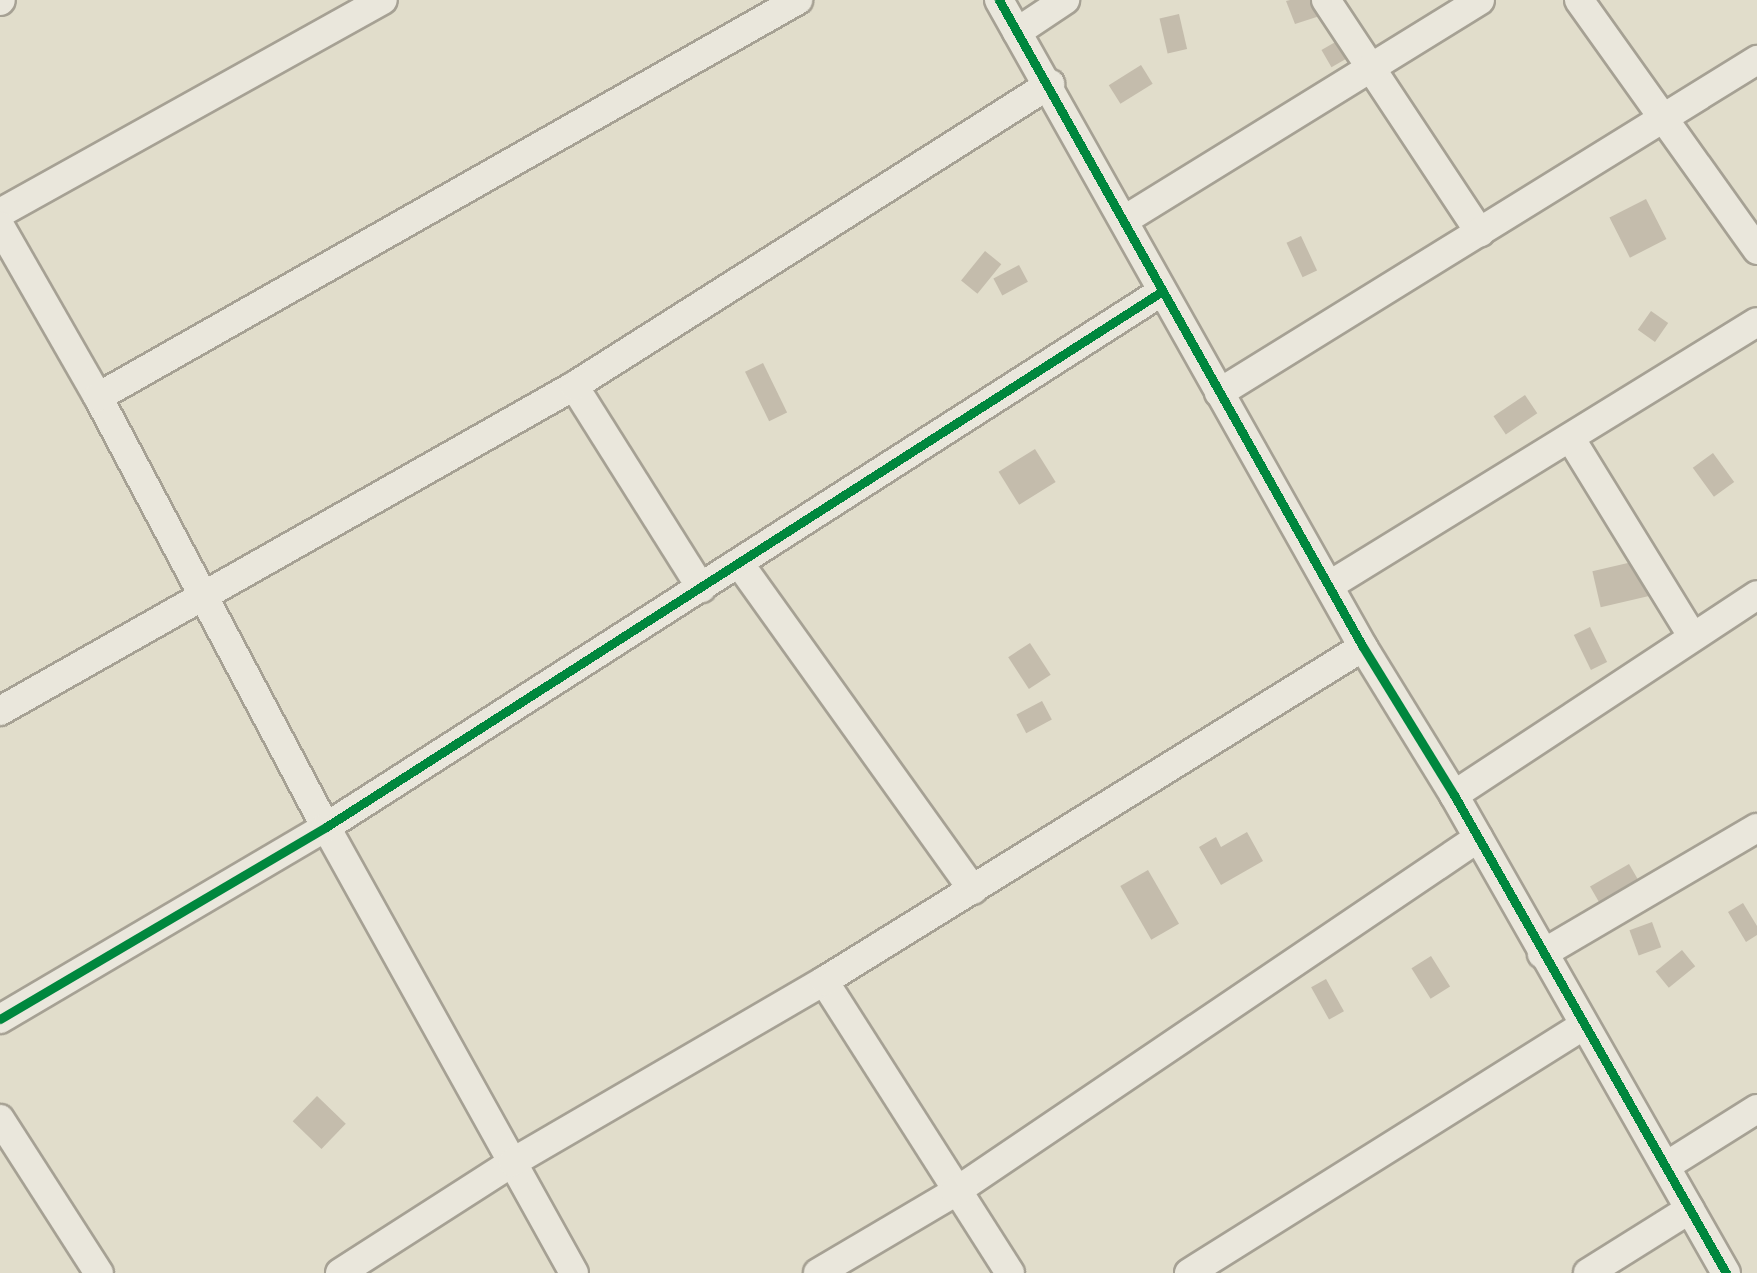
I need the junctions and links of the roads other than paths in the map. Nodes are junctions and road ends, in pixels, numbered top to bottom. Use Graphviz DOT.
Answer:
graph roads {
  1 [pos="383,0"];
  2 [pos="798,0"];
  3 [pos="999,0"];
  4 [pos="1065,0"];
  5 [pos="1326,0"];
  6 [pos="1480,0"];
  7 [pos="1579,0"];
  8 [pos="1017,32"];
  9 [pos="1757,60"];
  10 [pos="1370,67"];
  11 [pos="1049,84"];
  12 [pos="1665,118"];
  13 [pos="0,213"];
  14 [pos="1125,219"];
  15 [pos="0,226"];
  16 [pos="1480,233"];
  17 [pos="1757,250"];
  18 [pos="1161,292"];
  19 [pos="1757,322"];
  20 [pos="574,386"];
  21 [pos="1219,393"];
  22 [pos="98,397"];
  23 [pos="1572,439"];
  24 [pos="739,563"];
  25 [pos="1330,585"];
  26 [pos="701,588"];
  27 [pos="1757,595"];
  28 [pos="204,598"];
  29 [pos="1692,636"];
  30 [pos="1363,647"];
  31 [pos="0,711"];
  32 [pos="1454,795"];
  33 [pos="326,827"];
  34 [pos="1757,828"];
  35 [pos="1478,838"];
  36 [pos="974,890"];
  37 [pos="1542,954"];
  38 [pos="824,981"];
  39 [pos="0,1019"];
  40 [pos="1583,1026"];
  41 [pos="1757,1109"];
  42 [pos="0,1119"];
  43 [pos="513,1162"];
  44 [pos="1666,1166"];
  45 [pos="955,1192"];
  46 [pos="1690,1209"];
  47 [pos="99,1273"];
  48 [pos="340,1273"];
  49 [pos="574,1273"];
  50 [pos="818,1273"];
  51 [pos="1010,1273"];
  52 [pos="1189,1273"];
  53 [pos="1588,1273"];
  54 [pos="1726,1273"];
  1 -- 13 [label="street"];
  2 -- 22 [label="street"];
  3 -- 8 [label="street"];
  4 -- 8 [label="street"];
  5 -- 10 [label="street"];
  6 -- 10 [label="street"];
  7 -- 12 [label="street"];
  8 -- 11 [label="street"];
  9 -- 12 [label="street"];
  10 -- 14 [label="street"];
  10 -- 16 [label="street"];
  11 -- 14 [label="street"];
  11 -- 20 [label="street"];
  12 -- 16 [label="street"];
  12 -- 17 [label="street"];
  14 -- 18 [label="street"];
  15 -- 22 [label="street"];
  16 -- 21 [label="street"];
  18 -- 21 [label="street"];
  18 -- 24 [label="street"];
  19 -- 23 [label="street"];
  20 -- 26 [label="street"];
  20 -- 28 [label="street"];
  21 -- 25 [label="street"];
  22 -- 28 [label="street"];
  23 -- 25 [label="street"];
  23 -- 29 [label="street"];
  24 -- 26 [label="street"];
  24 -- 36 [label="street"];
  25 -- 30 [label="street"];
  26 -- 33 [label="street"];
  27 -- 29 [label="street"];
  28 -- 31 [label="street"];
  28 -- 33 [label="street"];
  29 -- 32 [label="street"];
  30 -- 32 [label="street"];
  30 -- 36 [label="street"];
  32 -- 35 [label="street"];
  33 -- 39 [label="street"];
  33 -- 43 [label="street"];
  34 -- 37 [label="street"];
  35 -- 37 [label="street"];
  35 -- 45 [label="street"];
  36 -- 38 [label="street"];
  37 -- 40 [label="street"];
  38 -- 43 [label="street"];
  38 -- 45 [label="street"];
  40 -- 44 [label="street"];
  40 -- 52 [label="street"];
  41 -- 44 [label="street"];
  42 -- 47 [label="street"];
  43 -- 48 [label="street"];
  43 -- 49 [label="street"];
  44 -- 46 [label="street"];
  45 -- 50 [label="street"];
  45 -- 51 [label="street"];
  46 -- 53 [label="street"];
  46 -- 54 [label="street"];
}
